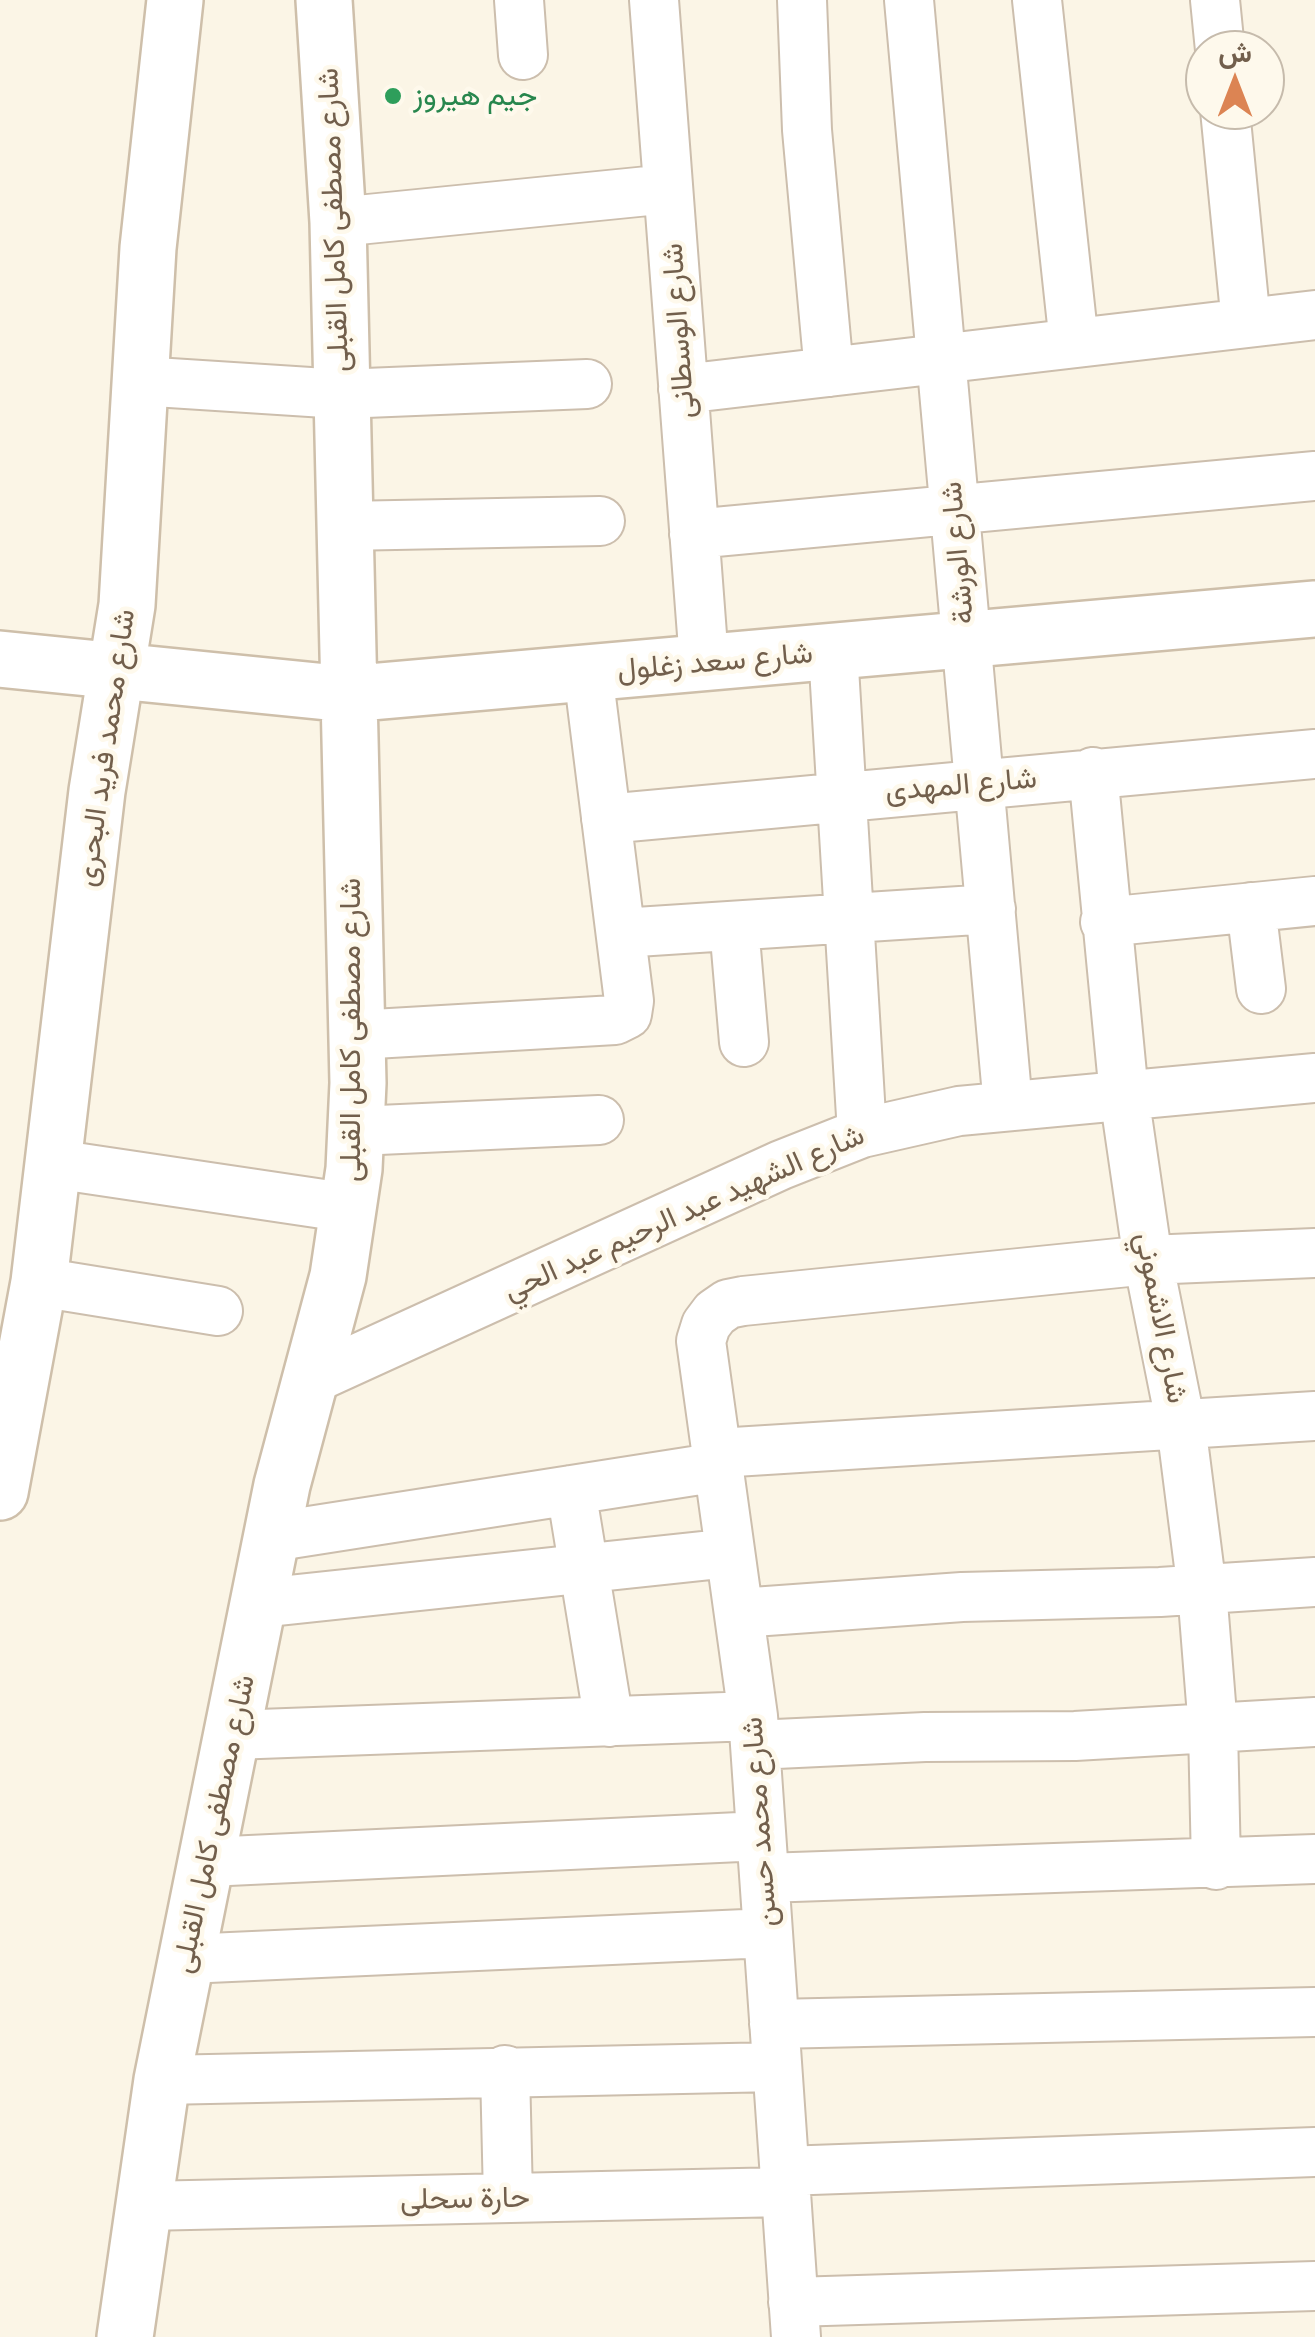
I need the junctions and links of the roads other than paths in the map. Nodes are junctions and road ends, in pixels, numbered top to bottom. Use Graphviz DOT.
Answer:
graph roads {
  1 [pos="175,0"];
  2 [pos="324,0"];
  3 [pos="519,0"];
  4 [pos="654,0"];
  5 [pos="802,0"];
  6 [pos="909,0"];
  7 [pos="1037,0"];
  8 [pos="1215,0"];
  9 [pos="1218,30"];
  10 [pos="524,54"];
  11 [pos="1228,130"];
  12 [pos="668,189"];
  13 [pos="338,222"];
  14 [pos="1315,315"];
  15 [pos="1246,323"];
  16 [pos="1074,343"];
  17 [pos="941,359"];
  18 [pos="829,372"];
  19 [pos="139,381"];
  20 [pos="587,384"];
  21 [pos="684,389"];
  22 [pos="340,394"];
  23 [pos="1315,476"];
  24 [pos="954,510"];
  25 [pos="600,520"];
  26 [pos="344,526"];
  27 [pos="694,534"];
  28 [pos="1315,610"];
  29 [pos="966,638"];
  30 [pos="834,651"];
  31 [pos="0,659"];
  32 [pos="704,661"];
  33 [pos="96,670"];
  34 [pos="588,673"];
  35 [pos="347,694"];
  36 [pos="1315,754"];
  37 [pos="1093,772"];
  38 [pos="978,784"];
  39 [pos="841,797"];
  40 [pos="606,819"];
  41 [pos="1315,900"];
  42 [pos="1251,907"];
  43 [pos="990,909"];
  44 [pos="850,918"];
  45 [pos="1105,922"];
  46 [pos="734,926"];
  47 [pos="621,933"];
  48 [pos="1260,988"];
  49 [pos="356,1036"];
  50 [pos="744,1042"];
  51 [pos="1315,1078"];
  52 [pos="1124,1095"];
  53 [pos="1008,1106"];
  54 [pos="599,1120"];
  55 [pos="357,1131"];
  56 [pos="862,1133"];
  57 [pos="54,1164"];
  58 [pos="350,1208"];
  59 [pos="1315,1253"];
  60 [pos="1148,1260"];
  61 [pos="40,1282"];
  62 [pos="218,1311"];
  63 [pos="308,1381"];
  64 [pos="1315,1416"];
  65 [pos="1180,1425"];
  66 [pos="718,1460"];
  67 [pos="570,1490"];
  68 [pos="0,1492"];
  69 [pos="271,1537"];
  70 [pos="730,1552"];
  71 [pos="583,1568"];
  72 [pos="1315,1582"];
  73 [pos="1202,1590"];
  74 [pos="260,1603"];
  75 [pos="739,1613"];
  76 [pos="609,1722"];
  77 [pos="1315,1722"];
  78 [pos="1213,1728"];
  79 [pos="754,1731"];
  80 [pos="232,1736"];
  81 [pos="763,1857"];
  82 [pos="1315,1860"];
  83 [pos="207,1862"];
  84 [pos="1216,1865"];
  85 [pos="768,1933"];
  86 [pos="186,1959"];
  87 [pos="1315,2012"];
  88 [pos="776,2045"];
  89 [pos="505,2070"];
  90 [pos="162,2080"];
  91 [pos="1315,2152"];
  92 [pos="785,2182"];
  93 [pos="508,2198"];
  94 [pos="144,2206"];
  95 [pos="1315,2286"];
  96 [pos="795,2319"];
  97 [pos="125,2337"];
  1 -- 19 [label="main road, شارع محمد فريد البحرى"];
  2 -- 13 [label="main road, شارع مصطفى كامل القبلى"];
  3 -- 10 [label="street"];
  4 -- 12 [label="street, شارع الوسطانى"];
  5 -- 18 [label="street"];
  6 -- 17 [label="street, شارع الورشة"];
  7 -- 16 [label="street"];
  8 -- 9 [label="street"];
  11 -- 15 [label="street"];
  12 -- 13 [label="street"];
  12 -- 21 [label="street, شارع الوسطانى"];
  13 -- 22 [label="main road, شارع مصطفى كامل القبلى"];
  14 -- 15 [label="street"];
  15 -- 16 [label="street"];
  16 -- 17 [label="street"];
  17 -- 18 [label="street"];
  17 -- 24 [label="street, شارع الورشة"];
  18 -- 21 [label="street"];
  19 -- 22 [label="street"];
  19 -- 33 [label="main road, شارع محمد فريد البحرى"];
  20 -- 22 [label="street"];
  21 -- 27 [label="street, شارع الوسطانى"];
  22 -- 26 [label="main road, شارع مصطفى كامل القبلى"];
  23 -- 24 [label="street"];
  24 -- 27 [label="street"];
  24 -- 29 [label="street, شارع الورشة"];
  25 -- 26 [label="street"];
  26 -- 35 [label="main road, شارع مصطفى كامل القبلى"];
  27 -- 32 [label="street, شارع الوسطانى"];
  28 -- 29 [label="main road, شارع سعد زغلول"];
  29 -- 30 [label="main road, شارع سعد زغلول"];
  29 -- 38 [label="street, شارع الورشة"];
  30 -- 32 [label="main road, شارع سعد زغلول"];
  30 -- 39 [label="street"];
  31 -- 33 [label="main road, شارع سعد زغلول"];
  32 -- 34 [label="main road, شارع سعد زغلول"];
  33 -- 35 [label="main road, شارع سعد زغلول"];
  33 -- 57 [label="main road, شارع محمد فريد البحرى"];
  34 -- 35 [label="main road, شارع سعد زغلول"];
  34 -- 40 [label="street"];
  35 -- 49 [label="main road, شارع مصطفى كامل القبلى"];
  36 -- 37 [label="street, شارع المهدى"];
  37 -- 38 [label="street, شارع المهدى"];
  37 -- 45 [label="street, شارع الاشموني"];
  38 -- 39 [label="street, شارع المهدى"];
  38 -- 43 [label="street, شارع الورشة"];
  39 -- 40 [label="street, شارع المهدى"];
  39 -- 44 [label="street"];
  40 -- 47 [label="street"];
  41 -- 42 [label="street"];
  42 -- 45 [label="street"];
  42 -- 48 [label="street"];
  43 -- 44 [label="street"];
  43 -- 53 [label="street, شارع الورشة"];
  44 -- 46 [label="street"];
  44 -- 56 [label="street"];
  45 -- 52 [label="street, شارع الاشموني"];
  46 -- 47 [label="street"];
  46 -- 50 [label="street"];
  47 -- 49 [label="street"];
  49 -- 55 [label="main road, شارع مصطفى كامل القبلى"];
  51 -- 52 [label="street, شارع الشهيد عبد الرحيم عبد الحي"];
  52 -- 53 [label="street, شارع الشهيد عبد الرحيم عبد الحي"];
  52 -- 60 [label="street, شارع الاشموني"];
  53 -- 56 [label="street, شارع الشهيد عبد الرحيم عبد الحي"];
  54 -- 55 [label="street"];
  55 -- 58 [label="main road, شارع مصطفى كامل القبلى"];
  56 -- 63 [label="street, شارع الشهيد عبد الرحيم عبد الحي"];
  57 -- 58 [label="street"];
  57 -- 61 [label="main road, شارع محمد فريد البحرى"];
  58 -- 63 [label="main road, شارع مصطفى كامل القبلى"];
  59 -- 60 [label="street"];
  60 -- 65 [label="street, شارع الاشموني"];
  60 -- 66 [label="street, شارع محمد حسن"];
  61 -- 62 [label="street"];
  61 -- 68 [label="main road, شارع محمد فريد البحرى"];
  63 -- 69 [label="main road, شارع مصطفى كامل القبلى"];
  64 -- 65 [label="street"];
  65 -- 66 [label="street"];
  65 -- 73 [label="street, شارع الاشموني"];
  66 -- 67 [label="street"];
  66 -- 70 [label="street, شارع محمد حسن"];
  67 -- 69 [label="street"];
  67 -- 71 [label="street"];
  69 -- 74 [label="main road, شارع مصطفى كامل القبلى"];
  70 -- 71 [label="street"];
  70 -- 75 [label="street, شارع محمد حسن"];
  71 -- 74 [label="street"];
  71 -- 76 [label="street"];
  72 -- 73 [label="street"];
  73 -- 75 [label="street"];
  73 -- 78 [label="street, شارع الاشموني"];
  74 -- 80 [label="main road, شارع مصطفى كامل القبلى"];
  75 -- 79 [label="street, شارع محمد حسن"];
  76 -- 79 [label="street"];
  76 -- 80 [label="street"];
  77 -- 78 [label="street"];
  78 -- 79 [label="street"];
  78 -- 84 [label="street, شارع الاشموني"];
  79 -- 81 [label="street, شارع محمد حسن"];
  80 -- 83 [label="main road, شارع مصطفى كامل القبلى"];
  81 -- 83 [label="street"];
  81 -- 84 [label="street"];
  81 -- 85 [label="street, شارع محمد حسن"];
  82 -- 84 [label="street"];
  83 -- 86 [label="main road, شارع مصطفى كامل القبلى"];
  85 -- 86 [label="street"];
  85 -- 88 [label="street, شارع محمد حسن"];
  86 -- 90 [label="main road, شارع مصطفى كامل القبلى"];
  87 -- 88 [label="street"];
  88 -- 89 [label="street"];
  88 -- 92 [label="street, شارع محمد حسن"];
  89 -- 90 [label="street"];
  89 -- 93 [label="street"];
  90 -- 94 [label="main road, شارع مصطفى كامل القبلى"];
  91 -- 92 [label="street, حارة سحلى"];
  92 -- 93 [label="street, حارة سحلى"];
  92 -- 96 [label="street, شارع محمد حسن"];
  93 -- 94 [label="street, حارة سحلى"];
  94 -- 97 [label="main road, شارع مصطفى كامل القبلى"];
  95 -- 96 [label="street"];
}
